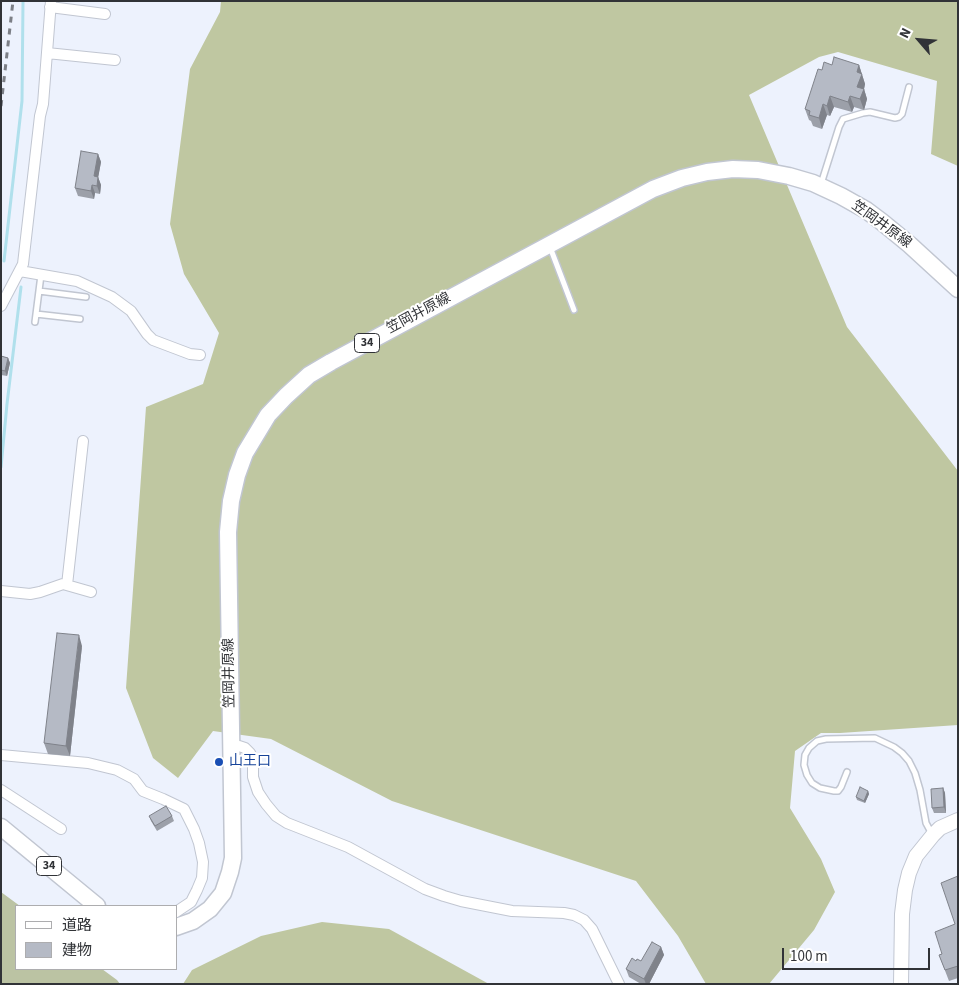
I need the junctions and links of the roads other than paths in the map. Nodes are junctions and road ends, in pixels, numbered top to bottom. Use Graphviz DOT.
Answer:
graph roads {
  1 [pos="51,4"];
  2 [pos="105,14"];
  3 [pos="47,53"];
  4 [pos="115,60"];
  5 [pos="909,87"];
  6 [pos="820,186"];
  7 [pos="548,244"];
  8 [pos="20,271"];
  9 [pos="41,274"];
  10 [pos="958,289"];
  11 [pos="39,291"];
  12 [pos="86,297"];
  13 [pos="1,306"];
  14 [pos="574,310"];
  15 [pos="36,314"];
  16 [pos="80,319"];
  17 [pos="35,322"];
  18 [pos="200,355"];
  19 [pos="82,441"];
  20 [pos="67,585"];
  21 [pos="1,591"];
  22 [pos="91,592"];
  23 [pos="231,746"];
  24 [pos="1,755"];
  25 [pos="847,772"];
  26 [pos="1,790"];
  27 [pos="958,820"];
  28 [pos="1,827"];
  29 [pos="60,829"];
  30 [pos="932,835"];
  31 [pos="96,905"];
  32 [pos="178,911"];
  33 [pos="178,926"];
  34 [pos="619,984"];
  35 [pos="901,984"];
  1 -- 2 [label="street"];
  1 -- 3 [label="street"];
  3 -- 4 [label="street"];
  3 -- 8 [label="street"];
  5 -- 6 [label="lane"];
  6 -- 7 [label="main road, 笠岡井原線 / 34"];
  6 -- 10 [label="main road, 笠岡井原線 / 34"];
  7 -- 14 [label="lane"];
  7 -- 23 [label="main road, 笠岡井原線 / 34"];
  8 -- 9 [label="street"];
  8 -- 13 [label="street"];
  9 -- 11 [label="lane"];
  9 -- 18 [label="street"];
  11 -- 12 [label="lane"];
  11 -- 15 [label="lane"];
  15 -- 16 [label="lane"];
  15 -- 17 [label="lane"];
  19 -- 20 [label="street"];
  20 -- 21 [label="street"];
  20 -- 22 [label="street"];
  23 -- 33 [label="main road, 笠岡井原線 / 34"];
  23 -- 34 [label="street"];
  24 -- 32 [label="street"];
  25 -- 30 [label="lane"];
  26 -- 29 [label="street"];
  27 -- 30 [label="street"];
  28 -- 31 [label="main road, 34"];
  30 -- 35 [label="street"];
}
